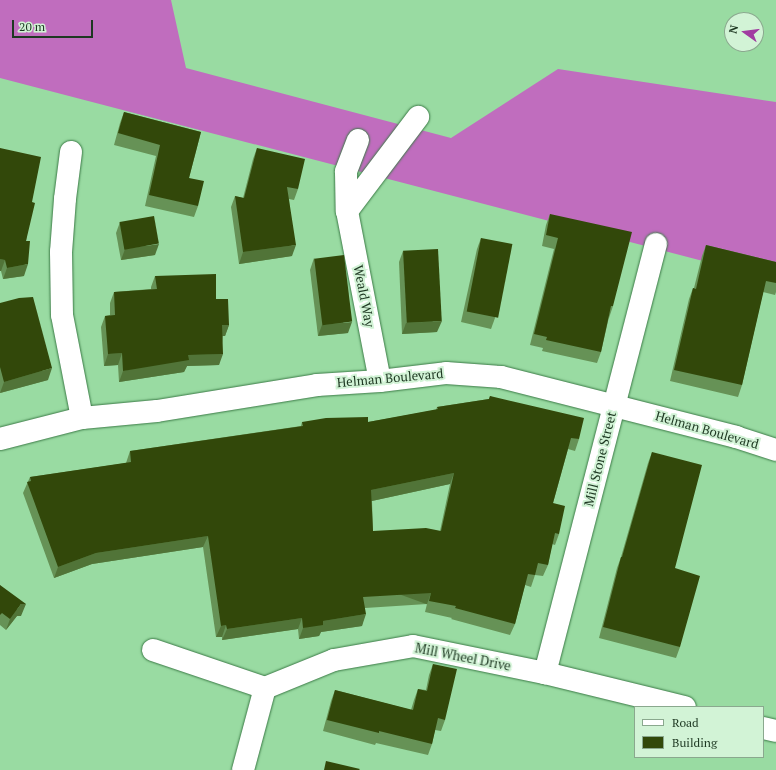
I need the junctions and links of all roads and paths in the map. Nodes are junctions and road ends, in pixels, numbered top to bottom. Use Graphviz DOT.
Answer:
graph roads {
  1 [pos="418,117"];
  2 [pos="358,140"];
  3 [pos="71,152"];
  4 [pos="347,211"];
  5 [pos="656,244"];
  6 [pos="380,380"];
  7 [pos="614,405"];
  8 [pos="82,418"];
  9 [pos="0,439"];
  10 [pos="776,450"];
  11 [pos="153,650"];
  12 [pos="545,673"];
  13 [pos="265,688"];
  14 [pos="681,706"];
  15 [pos="764,728"];
  16 [pos="776,731"];
  17 [pos="243,770"];
  1 -- 4 [label="street"];
  2 -- 4 [label="street, Weald Way"];
  3 -- 8 [label="street"];
  4 -- 6 [label="street, Weald Way"];
  5 -- 7 [label="street, Mill Stone Street"];
  6 -- 7 [label="street, Helman Boulevard"];
  6 -- 8 [label="street, Helman Boulevard"];
  7 -- 10 [label="street, Helman Boulevard"];
  7 -- 12 [label="street, Mill Stone Street"];
  8 -- 9 [label="street, Helman Boulevard"];
  11 -- 13 [label="street"];
  12 -- 13 [label="street, Mill Wheel Drive"];
  12 -- 14 [label="street, Mill Wheel Drive"];
  13 -- 17 [label="street"];
  15 -- 16 [label="street"];
}
